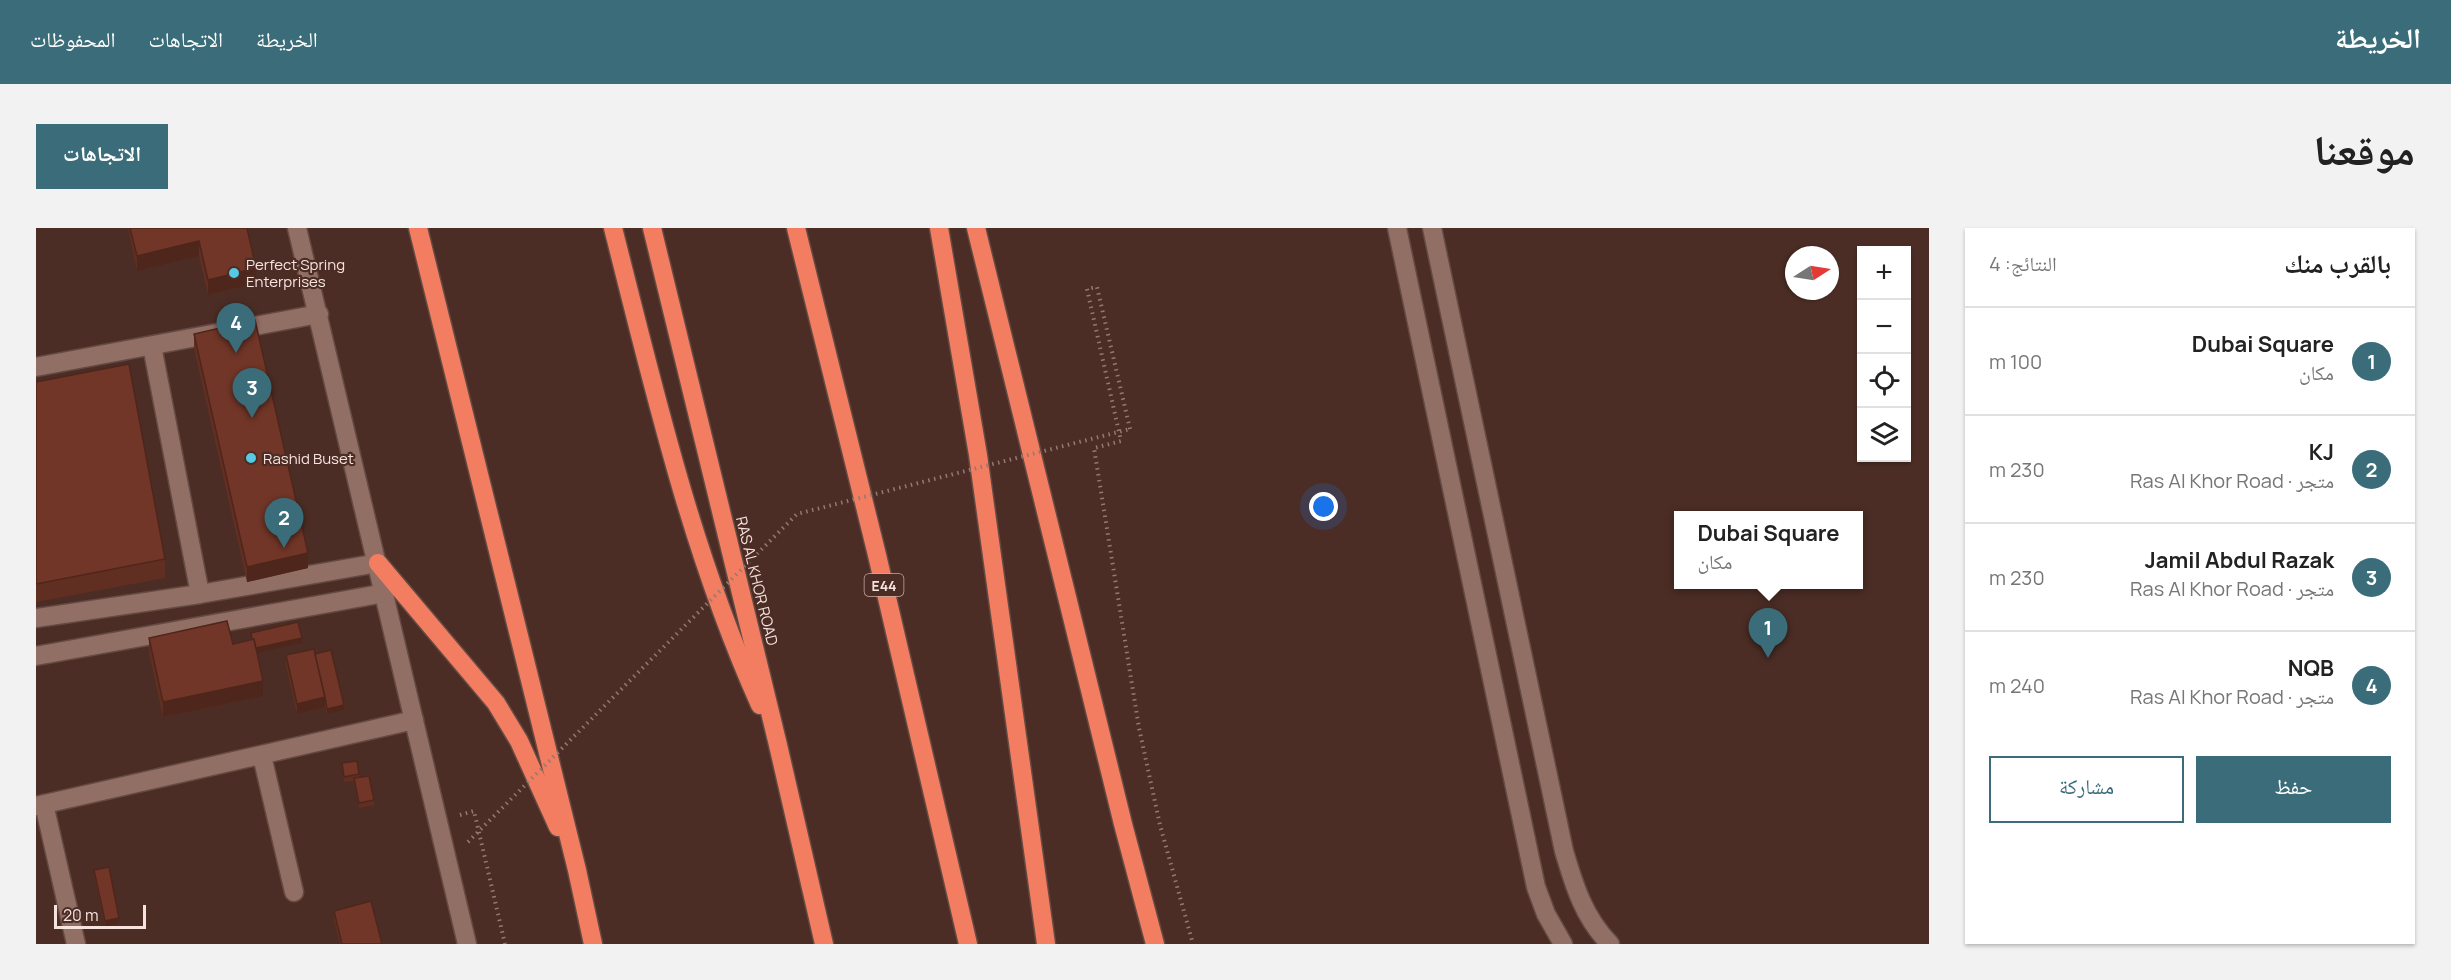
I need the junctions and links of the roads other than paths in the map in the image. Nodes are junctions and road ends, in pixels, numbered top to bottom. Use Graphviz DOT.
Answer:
graph roads {
  1 [pos="297,228"];
  2 [pos="418,228"];
  3 [pos="613,228"];
  4 [pos="652,228"];
  5 [pos="796,228"];
  6 [pos="939,228"];
  7 [pos="976,228"];
  8 [pos="1397,228"];
  9 [pos="1432,228"];
  10 [pos="319,314"];
  11 [pos="152,346"];
  12 [pos="36,367"];
  13 [pos="378,563"];
  14 [pos="385,593"];
  15 [pos="200,594"];
  16 [pos="36,618"];
  17 [pos="36,656"];
  18 [pos="414,720"];
  19 [pos="778,744"];
  20 [pos="262,756"];
  21 [pos="40,805"];
  22 [pos="577,870"];
  23 [pos="294,892"];
  24 [pos="76,944"];
  25 [pos="467,944"];
  26 [pos="593,944"];
  27 [pos="824,944"];
  28 [pos="968,944"];
  29 [pos="1046,944"];
  30 [pos="1155,944"];
  31 [pos="1563,944"];
  32 [pos="1610,944"];
  1 -- 10 [label="street"];
  2 -- 22 [label="highway"];
  3 -- 19 [label="highway"];
  4 -- 19 [label="highway, RAS AL KHOR ROAD"];
  5 -- 28 [label="highway, E44"];
  6 -- 29 [label="highway"];
  7 -- 30 [label="highway"];
  8 -- 31 [label="street"];
  9 -- 32 [label="street"];
  10 -- 11 [label="street"];
  10 -- 13 [label="street"];
  11 -- 12 [label="street"];
  11 -- 15 [label="street"];
  13 -- 14 [label="street"];
  13 -- 15 [label="street"];
  13 -- 22 [label="highway"];
  14 -- 17 [label="street"];
  14 -- 18 [label="street"];
  15 -- 16 [label="street"];
  18 -- 20 [label="street"];
  18 -- 25 [label="street"];
  19 -- 27 [label="highway, RAS AL KHOR ROAD"];
  20 -- 21 [label="street"];
  20 -- 23 [label="street"];
  21 -- 24 [label="street"];
  22 -- 26 [label="highway"];
}
